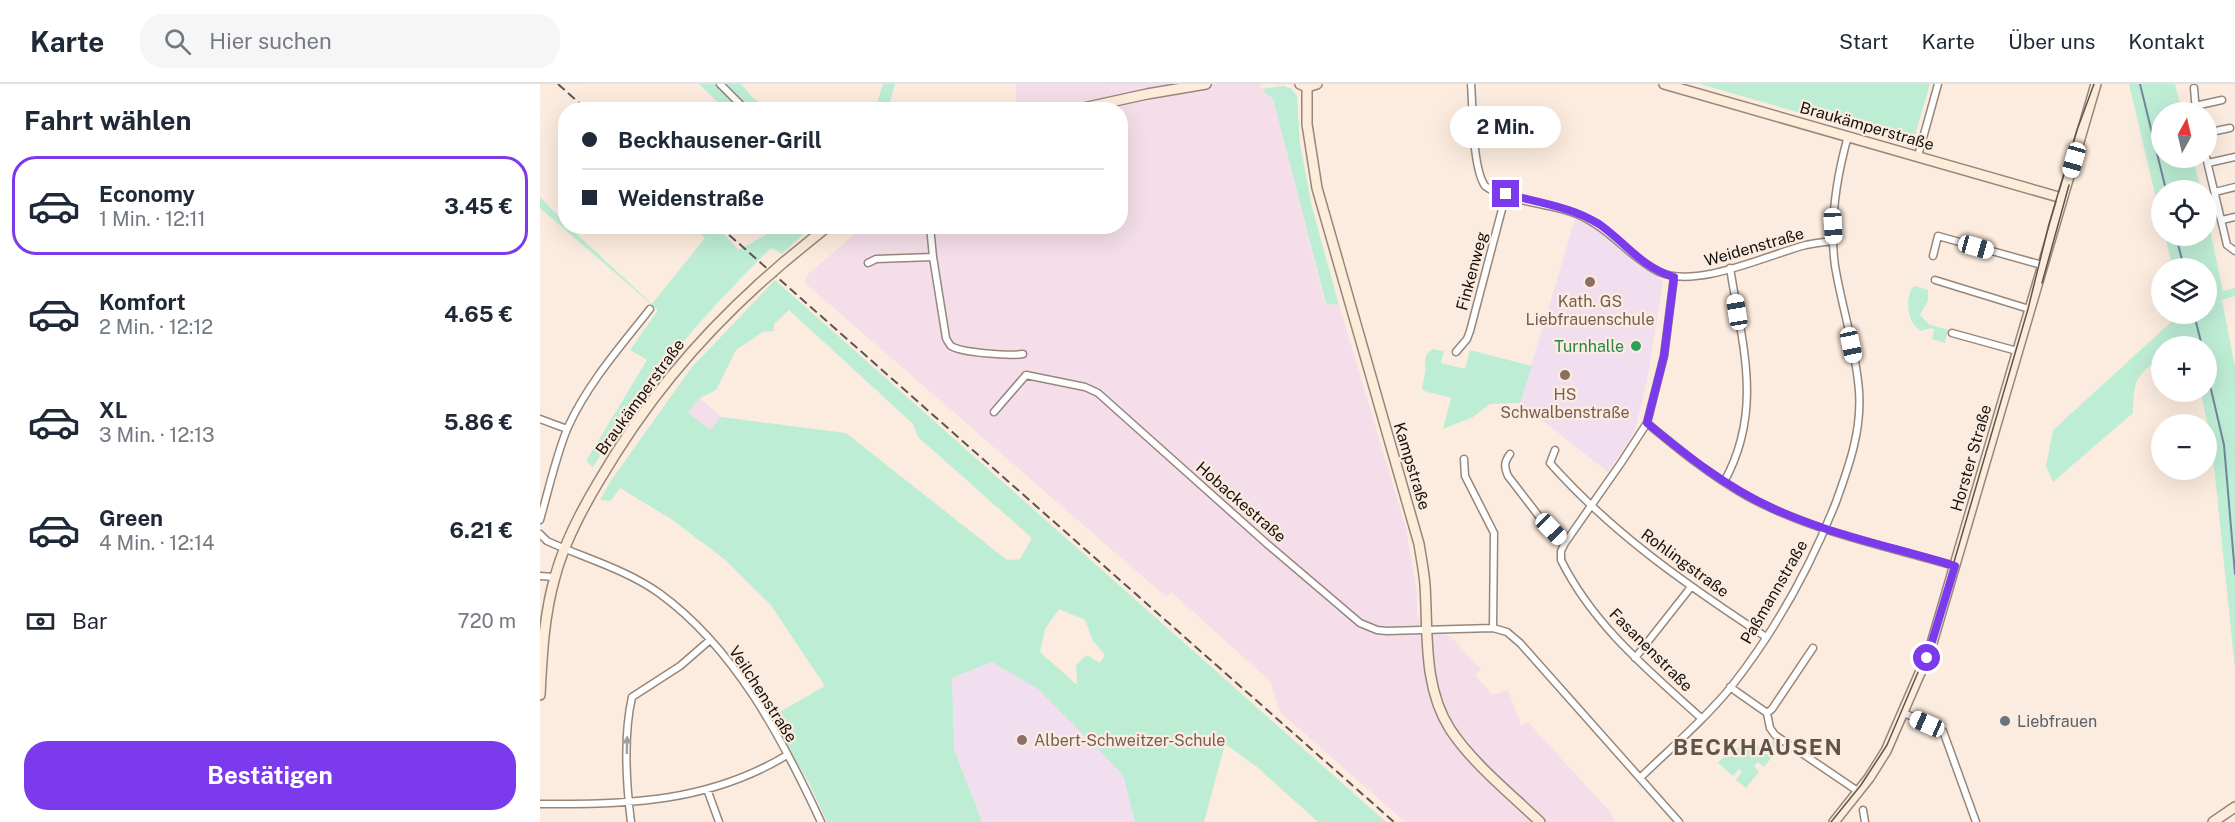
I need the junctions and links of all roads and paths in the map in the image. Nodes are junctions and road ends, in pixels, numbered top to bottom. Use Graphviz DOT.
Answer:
graph roads {
  1 [pos="720,84"];
  2 [pos="1206,84"];
  3 [pos="1471,84"];
  4 [pos="1664,84"];
  5 [pos="1938,84"];
  6 [pos="2096,84"];
  7 [pos="1308,85"];
  8 [pos="2194,88"];
  9 [pos="2222,100"];
  10 [pos="738,102"];
  11 [pos="1108,102"];
  12 [pos="2195,102"];
  13 [pos="2216,102"];
  14 [pos="2230,128"];
  15 [pos="2217,131"];
  16 [pos="1848,136"];
  17 [pos="1918,156"];
  18 [pos="2235,157"];
  19 [pos="2217,159"];
  20 [pos="2235,187"];
  21 [pos="2217,192"];
  22 [pos="1506,194"];
  23 [pos="2062,198"];
  24 [pos="2217,200"];
  25 [pos="2235,217"];
  26 [pos="2222,220"];
  27 [pos="818,234"];
  28 [pos="931,234"];
  29 [pos="1833,241"];
  30 [pos="2235,251"];
  31 [pos="1933,256"];
  32 [pos="933,257"];
  33 [pos="868,263"];
  34 [pos="2042,265"];
  35 [pos="1730,268"];
  36 [pos="1674,277"];
  37 [pos="1935,280"];
  38 [pos="650,309"];
  39 [pos="2029,309"];
  40 [pos="1952,333"];
  41 [pos="2017,351"];
  42 [pos="1456,352"];
  43 [pos="1023,354"];
  44 [pos="994,412"];
  45 [pos="540,419"];
  46 [pos="1647,423"];
  47 [pos="567,429"];
  48 [pos="1555,450"];
  49 [pos="1510,454"];
  50 [pos="1464,459"];
  51 [pos="1724,482"];
  52 [pos="1592,506"];
  53 [pos="540,520"];
  54 [pos="1826,528"];
  55 [pos="540,534"];
  56 [pos="1565,543"];
  57 [pos="565,549"];
  58 [pos="1955,566"];
  59 [pos="540,576"];
  60 [pos="554,578"];
  61 [pos="1691,587"];
  62 [pos="1493,628"];
  63 [pos="1427,630"];
  64 [pos="1766,638"];
  65 [pos="710,640"];
  66 [pos="1814,648"];
  67 [pos="1635,658"];
  68 [pos="1730,687"];
  69 [pos="540,695"];
  70 [pos="1767,713"];
  71 [pos="1904,713"];
  72 [pos="1701,718"];
  73 [pos="787,755"];
  74 [pos="1641,777"];
  75 [pos="707,789"];
  76 [pos="1859,792"];
  77 [pos="628,803"];
  78 [pos="540,804"];
  79 [pos="2235,807"];
  80 [pos="1863,810"];
  81 [pos="631,822"];
  82 [pos="719,822"];
  83 [pos="821,822"];
  84 [pos="1540,822"];
  85 [pos="1679,822"];
  86 [pos="1834,822"];
  87 [pos="1865,822"];
  88 [pos="1976,822"];
  89 [pos="2213,822"];
  1 -- 10 [label="street"];
  2 -- 11 [label="street"];
  3 -- 22 [label="street, Weidenstraße"];
  4 -- 16 [label="street, Braukämperstraße"];
  5 -- 17 [label="street"];
  6 -- 23 [label="street, Horster Straße"];
  7 -- 63 [label="street, Kampstraße"];
  8 -- 12 [label="street"];
  9 -- 13 [label="street"];
  14 -- 15 [label="street"];
  16 -- 17 [label="street, Braukämperstraße"];
  16 -- 29 [label="street, Paßmannstraße"];
  17 -- 23 [label="street, Braukämperstraße"];
  18 -- 19 [label="street"];
  20 -- 21 [label="street"];
  22 -- 36 [label="street, Weidenstraße"];
  22 -- 42 [label="street, Finkenweg"];
  23 -- 34 [label="street, Horster Straße"];
  24 -- 26 [label="street"];
  25 -- 26 [label="street"];
  26 -- 30 [label="street"];
  27 -- 57 [label="street, Braukämperstraße, bridge"];
  28 -- 32 [label="street"];
  29 -- 35 [label="street, Weidenstraße"];
  29 -- 54 [label="street, Paßmannstraße"];
  31 -- 34 [label="street"];
  32 -- 33 [label="street"];
  32 -- 43 [label="street"];
  34 -- 39 [label="street, Horster Straße"];
  35 -- 36 [label="street, Weidenstraße"];
  35 -- 51 [label="street"];
  36 -- 46 [label="street"];
  37 -- 39 [label="street"];
  38 -- 47 [label="street"];
  39 -- 41 [label="street, Horster Straße"];
  40 -- 41 [label="street"];
  41 -- 58 [label="street, Horster Straße"];
  44 -- 63 [label="street, Hobackestraße"];
  45 -- 47 [label="street"];
  46 -- 51 [label="street"];
  46 -- 52 [label="street"];
  47 -- 53 [label="street"];
  48 -- 52 [label="street, Rohlingstraße"];
  49 -- 56 [label="street"];
  50 -- 62 [label="street"];
  51 -- 54 [label="street"];
  52 -- 56 [label="street"];
  52 -- 61 [label="street, Rohlingstraße"];
  54 -- 58 [label="street"];
  54 -- 64 [label="street, Paßmannstraße"];
  55 -- 57 [label="street, Veilchenstraße"];
  56 -- 67 [label="street, Fasanenstraße"];
  57 -- 60 [label="street, Braukämperstraße"];
  57 -- 65 [label="street, Veilchenstraße"];
  58 -- 71 [label="street, Horster Straße"];
  59 -- 60 [label="street"];
  60 -- 69 [label="street, Braukämperstraße"];
  61 -- 64 [label="street, Rohlingstraße"];
  61 -- 67 [label="street"];
  62 -- 63 [label="street, Hobackestraße"];
  62 -- 74 [label="street"];
  63 -- 84 [label="street, Kampstraße"];
  64 -- 68 [label="street, Paßmannstraße"];
  65 -- 73 [label="street, Veilchenstraße"];
  77 -- 65 [label="street, one-way"];
  66 -- 70 [label="street"];
  67 -- 72 [label="street, Fasanenstraße"];
  68 -- 70 [label="street"];
  68 -- 72 [label="street, Paßmannstraße"];
  70 -- 76 [label="street"];
  71 -- 76 [label="street, Horster Straße"];
  71 -- 88 [label="street"];
  72 -- 74 [label="street, Paßmannstraße"];
  73 -- 75 [label="street"];
  73 -- 83 [label="street, Veilchenstraße"];
  74 -- 85 [label="street"];
  75 -- 77 [label="street"];
  75 -- 82 [label="street"];
  76 -- 86 [label="street, Horster Straße"];
  77 -- 78 [label="street"];
  77 -- 81 [label="street"];
  79 -- 89 [label="street"];
  80 -- 87 [label="street"];
}
